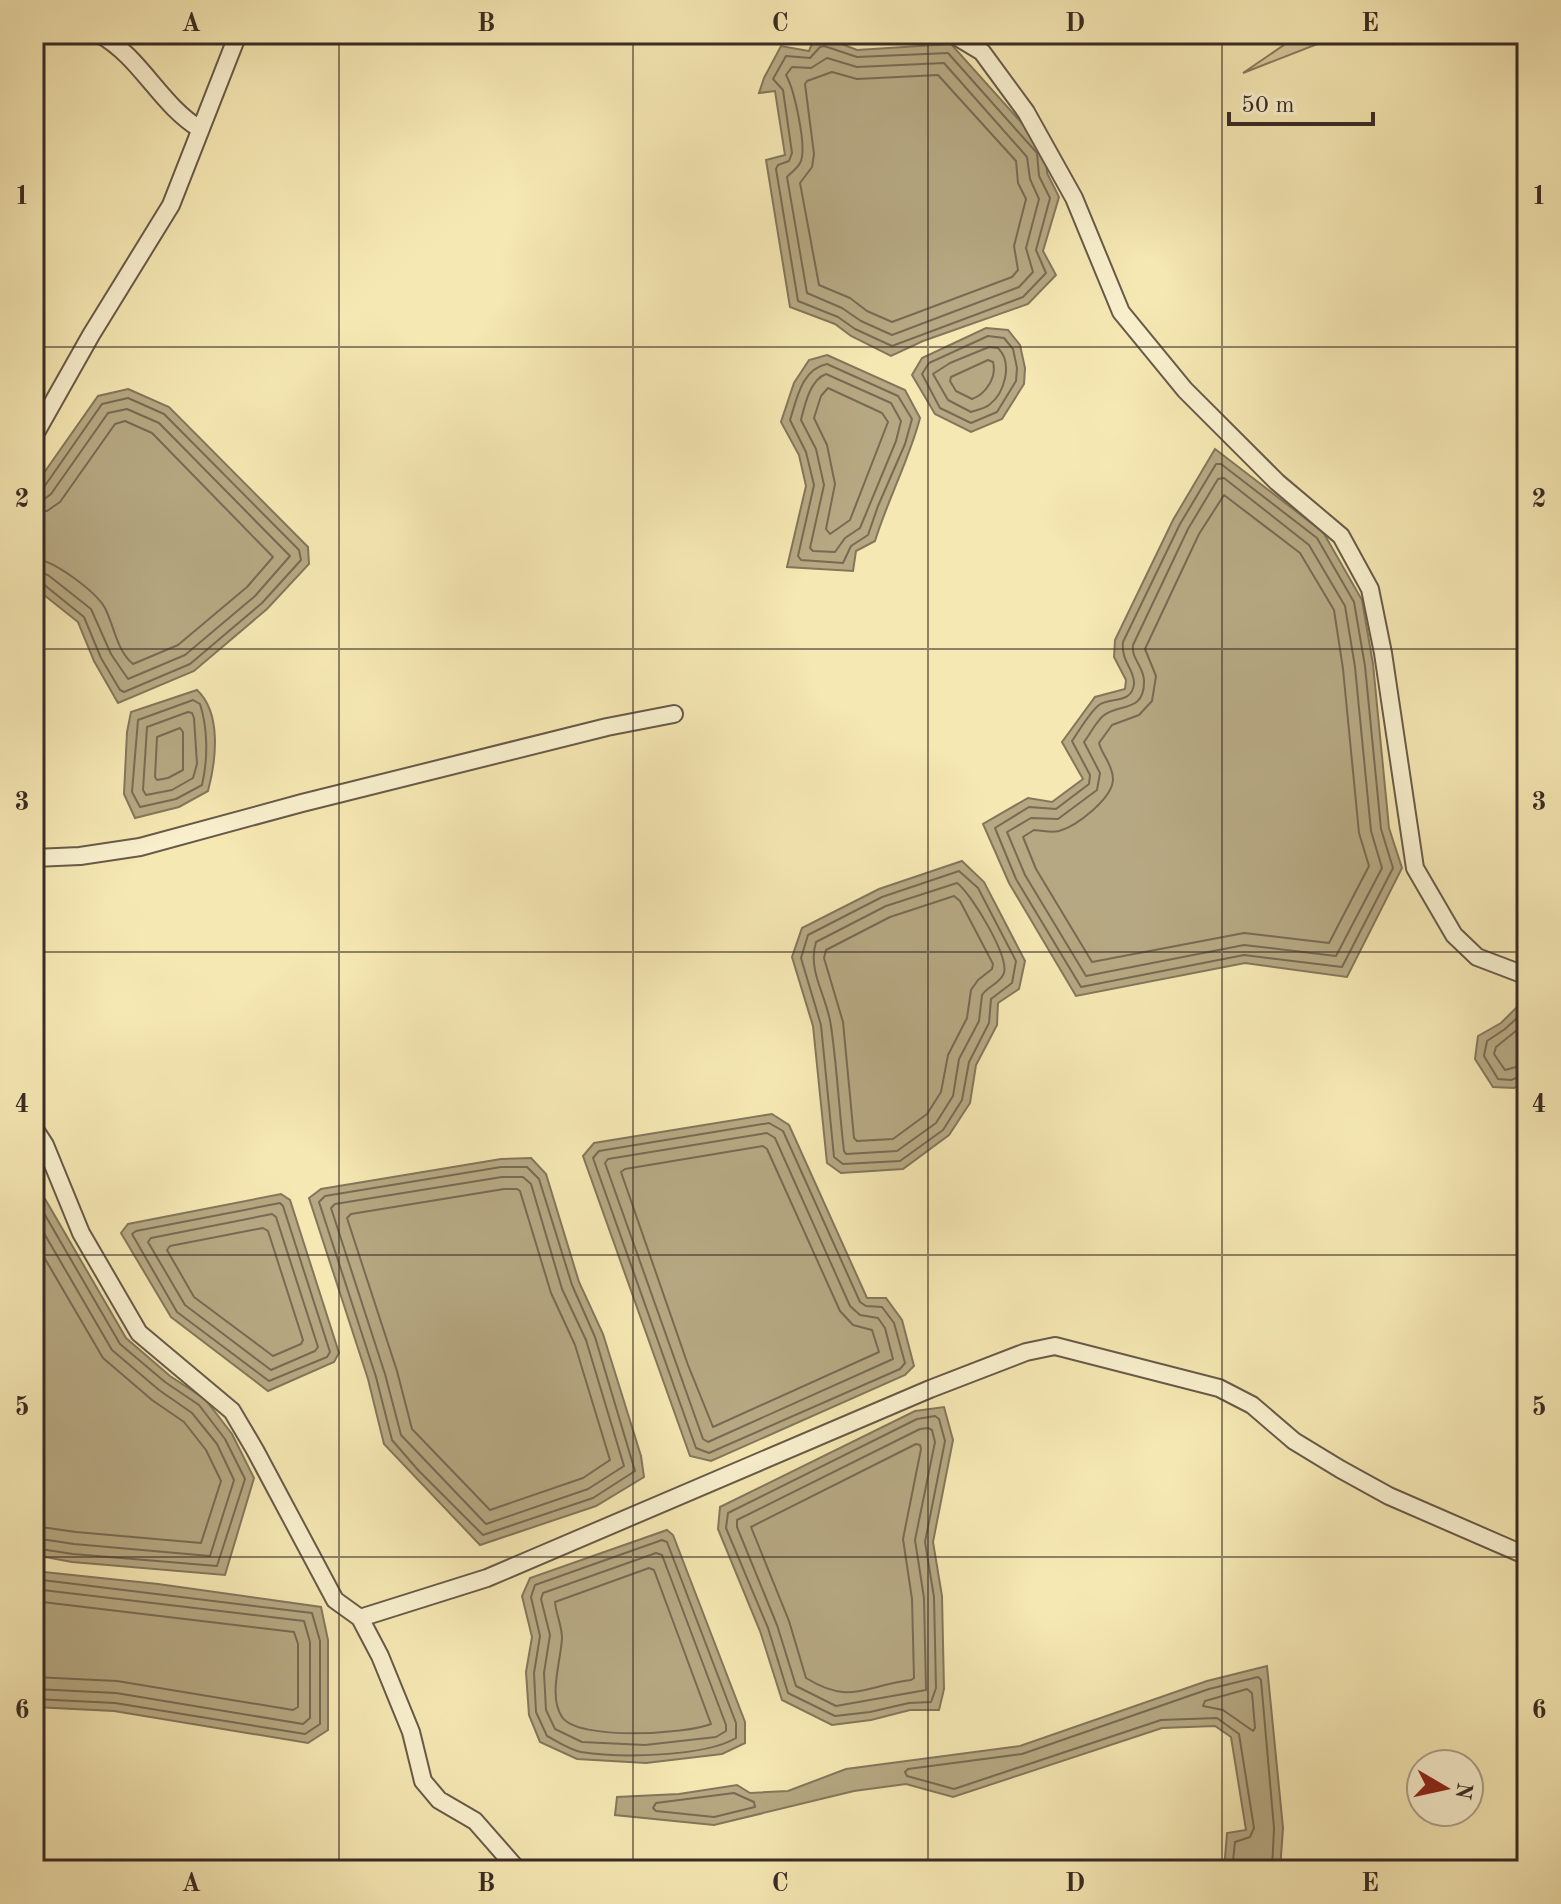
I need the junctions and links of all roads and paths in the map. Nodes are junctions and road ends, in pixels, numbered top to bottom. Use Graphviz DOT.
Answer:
graph roads {
  1 [pos="99,34"];
  2 [pos="238,34"];
  3 [pos="952,34"];
  4 [pos="200,129"];
  5 [pos="34,436"];
  6 [pos="674,714"];
  7 [pos="34,858"];
  8 [pos="1527,976"];
  9 [pos="34,1128"];
  10 [pos="1527,1556"];
  11 [pos="360,1618"];
  12 [pos="518,1870"];
  1 -- 4 [label="street"];
  2 -- 4 [label="street"];
  3 -- 8 [label="street"];
  4 -- 5 [label="street"];
  6 -- 7 [label="street"];
  9 -- 11 [label="street"];
  10 -- 11 [label="street"];
  11 -- 12 [label="street"];
}
